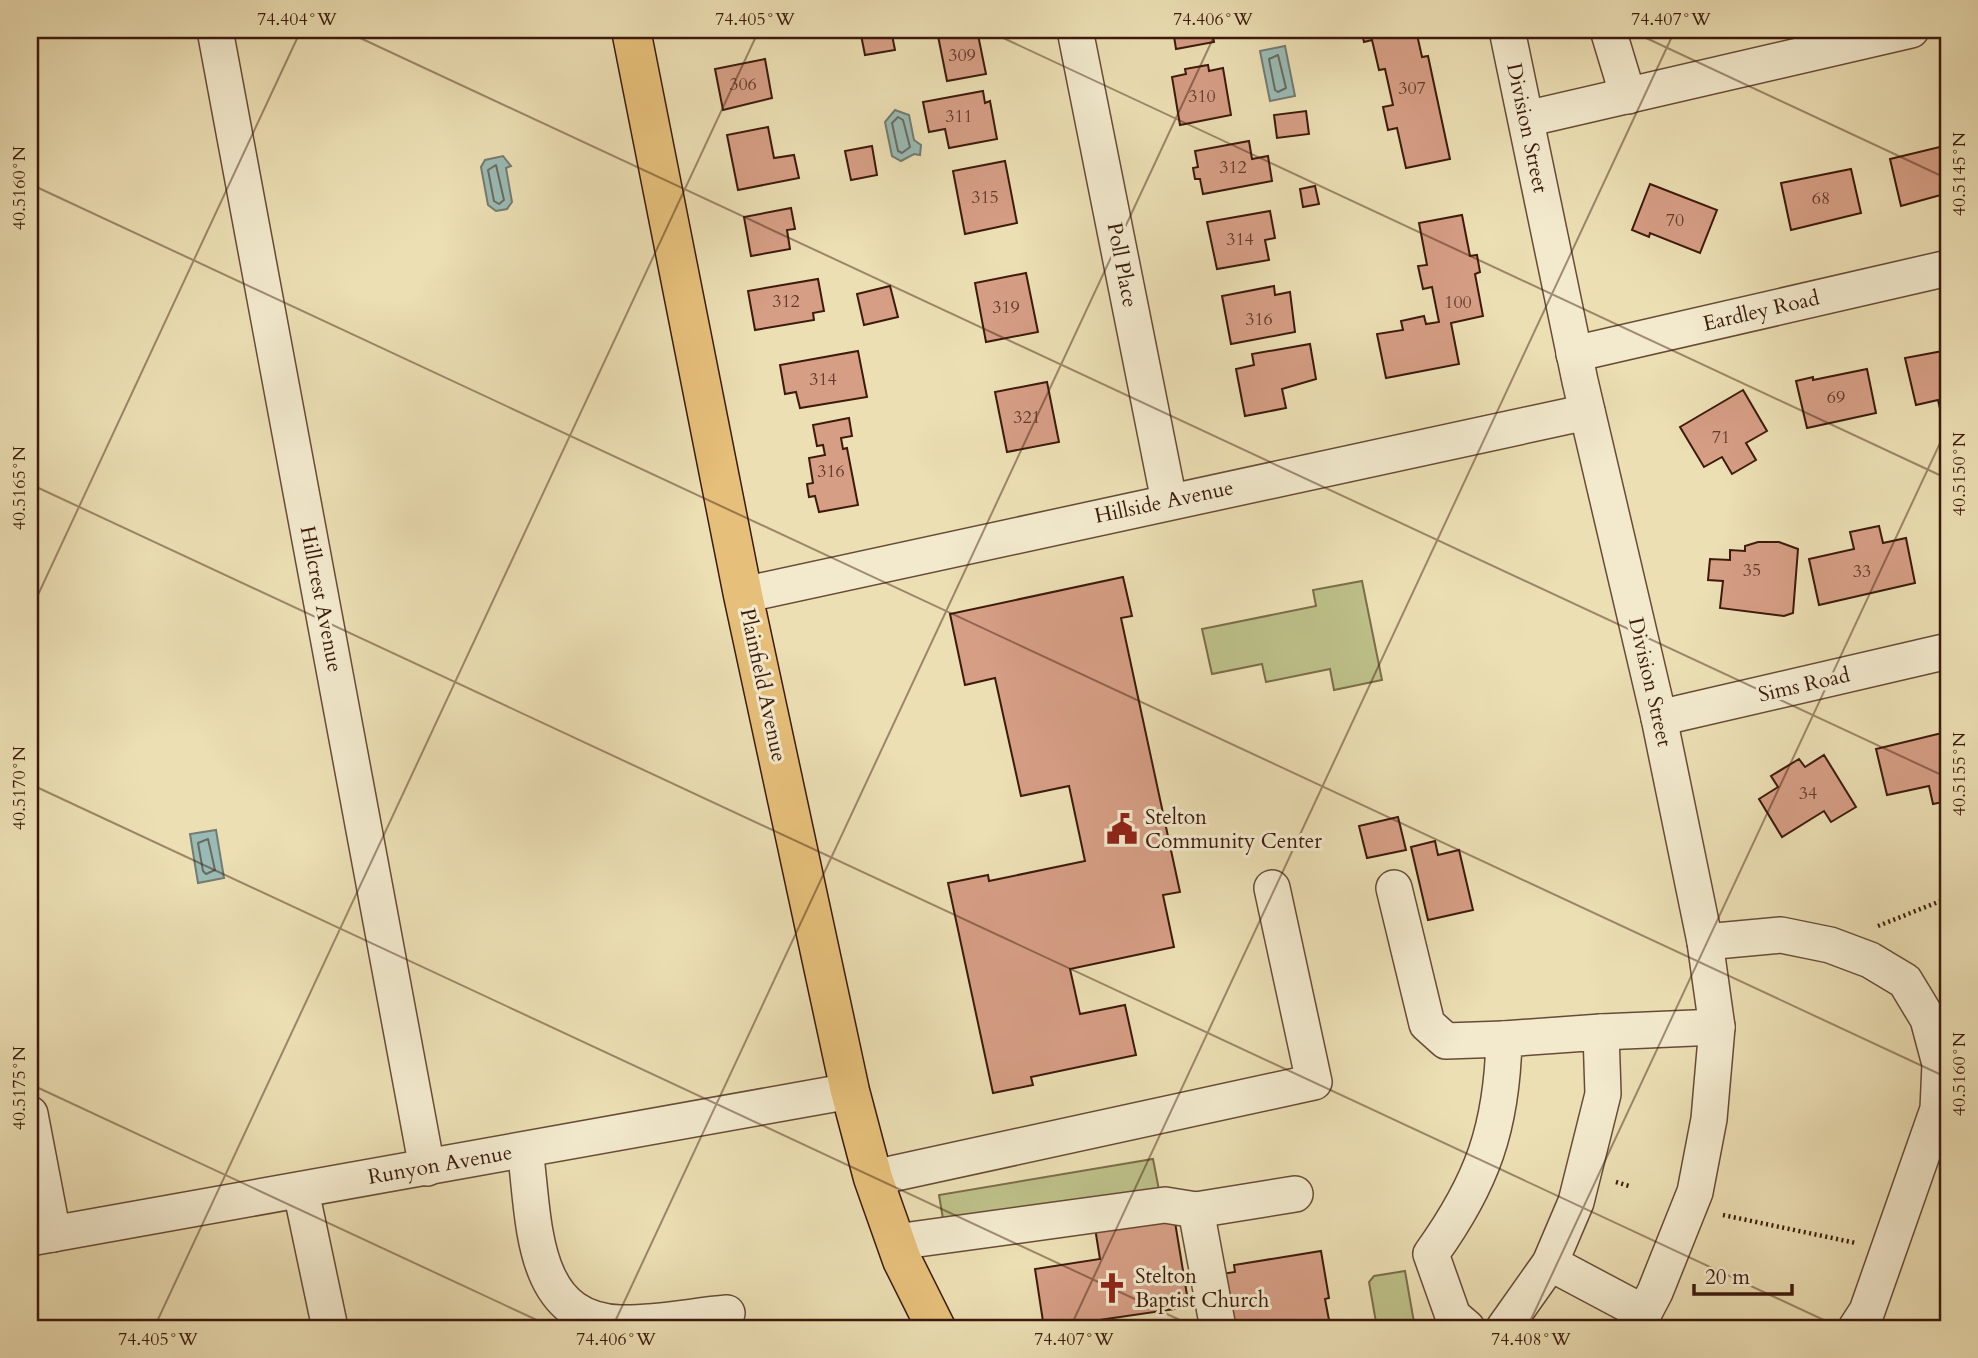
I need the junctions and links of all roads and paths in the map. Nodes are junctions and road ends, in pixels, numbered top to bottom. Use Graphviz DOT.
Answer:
graph roads {
  1 [pos="215,30"];
  2 [pos="631,30"];
  3 [pos="1075,30"];
  4 [pos="1507,30"];
  5 [pos="1608,30"];
  6 [pos="1911,30"];
  7 [pos="1628,96"];
  8 [pos="1526,119"];
  9 [pos="1948,268"];
  10 [pos="1574,354"];
  11 [pos="1587,412"];
  12 [pos="1169,501"];
  13 [pos="743,596"];
  14 [pos="1948,651"];
  15 [pos="1659,719"];
  16 [pos="1272,888"];
  17 [pos="1394,888"];
  18 [pos="1948,898"];
  19 [pos="1875,927"];
  20 [pos="1705,942"];
  21 [pos="1717,1027"];
  22 [pos="1601,1032"];
  23 [pos="1504,1039"];
  24 [pos="850,1091"];
  25 [pos="30,1114"];
  26 [pos="525,1150"];
  27 [pos="427,1168"];
  28 [pos="873,1178"];
  29 [pos="301,1191"];
  30 [pos="1295,1194"];
  31 [pos="1196,1210"];
  32 [pos="1723,1215"];
  33 [pos="41,1236"];
  34 [pos="896,1242"];
  35 [pos="1858,1244"];
  36 [pos="1550,1263"];
  37 [pos="727,1312"];
  38 [pos="1640,1321"];
  39 [pos="330,1328"];
  40 [pos="936,1328"];
  41 [pos="1218,1328"];
  42 [pos="1466,1328"];
  43 [pos="1504,1328"];
  44 [pos="1856,1328"];
  1 -- 27 [label="street, Hillcrest Avenue"];
  2 -- 13 [label="main road, Plainfield Avenue"];
  3 -- 12 [label="street, Poll Place"];
  4 -- 8 [label="street, Division Street"];
  5 -- 7 [label="street"];
  6 -- 7 [label="street"];
  7 -- 8 [label="street"];
  8 -- 10 [label="street, Division Street"];
  9 -- 10 [label="street, Eardley Road"];
  10 -- 11 [label="street, Division Street"];
  11 -- 12 [label="street, Hillside Avenue"];
  11 -- 15 [label="street, Division Street"];
  12 -- 13 [label="street, Hillside Avenue"];
  13 -- 24 [label="main road, Plainfield Avenue"];
  14 -- 15 [label="street, Sims Road"];
  15 -- 20 [label="street, Division Street"];
  16 -- 28 [label="street"];
  17 -- 23 [label="street"];
  18 -- 19 [label="path"];
  20 -- 21 [label="street, Division Street"];
  20 -- 44 [label="street"];
  21 -- 22 [label="street"];
  21 -- 38 [label="street, Division Street"];
  22 -- 23 [label="street"];
  22 -- 36 [label="street"];
  23 -- 42 [label="street"];
  24 -- 26 [label="street, Runyon Avenue"];
  24 -- 28 [label="main road, Plainfield Avenue"];
  25 -- 33 [label="street"];
  26 -- 27 [label="street, Runyon Avenue"];
  26 -- 37 [label="street"];
  27 -- 29 [label="street, Runyon Avenue"];
  28 -- 34 [label="main road, Plainfield Avenue"];
  29 -- 33 [label="street, Runyon Avenue"];
  29 -- 39 [label="street"];
  30 -- 31 [label="street"];
  31 -- 34 [label="street"];
  31 -- 41 [label="street"];
  32 -- 35 [label="path"];
  34 -- 40 [label="main road, Plainfield Avenue"];
  36 -- 38 [label="street"];
  36 -- 43 [label="street"];
}
